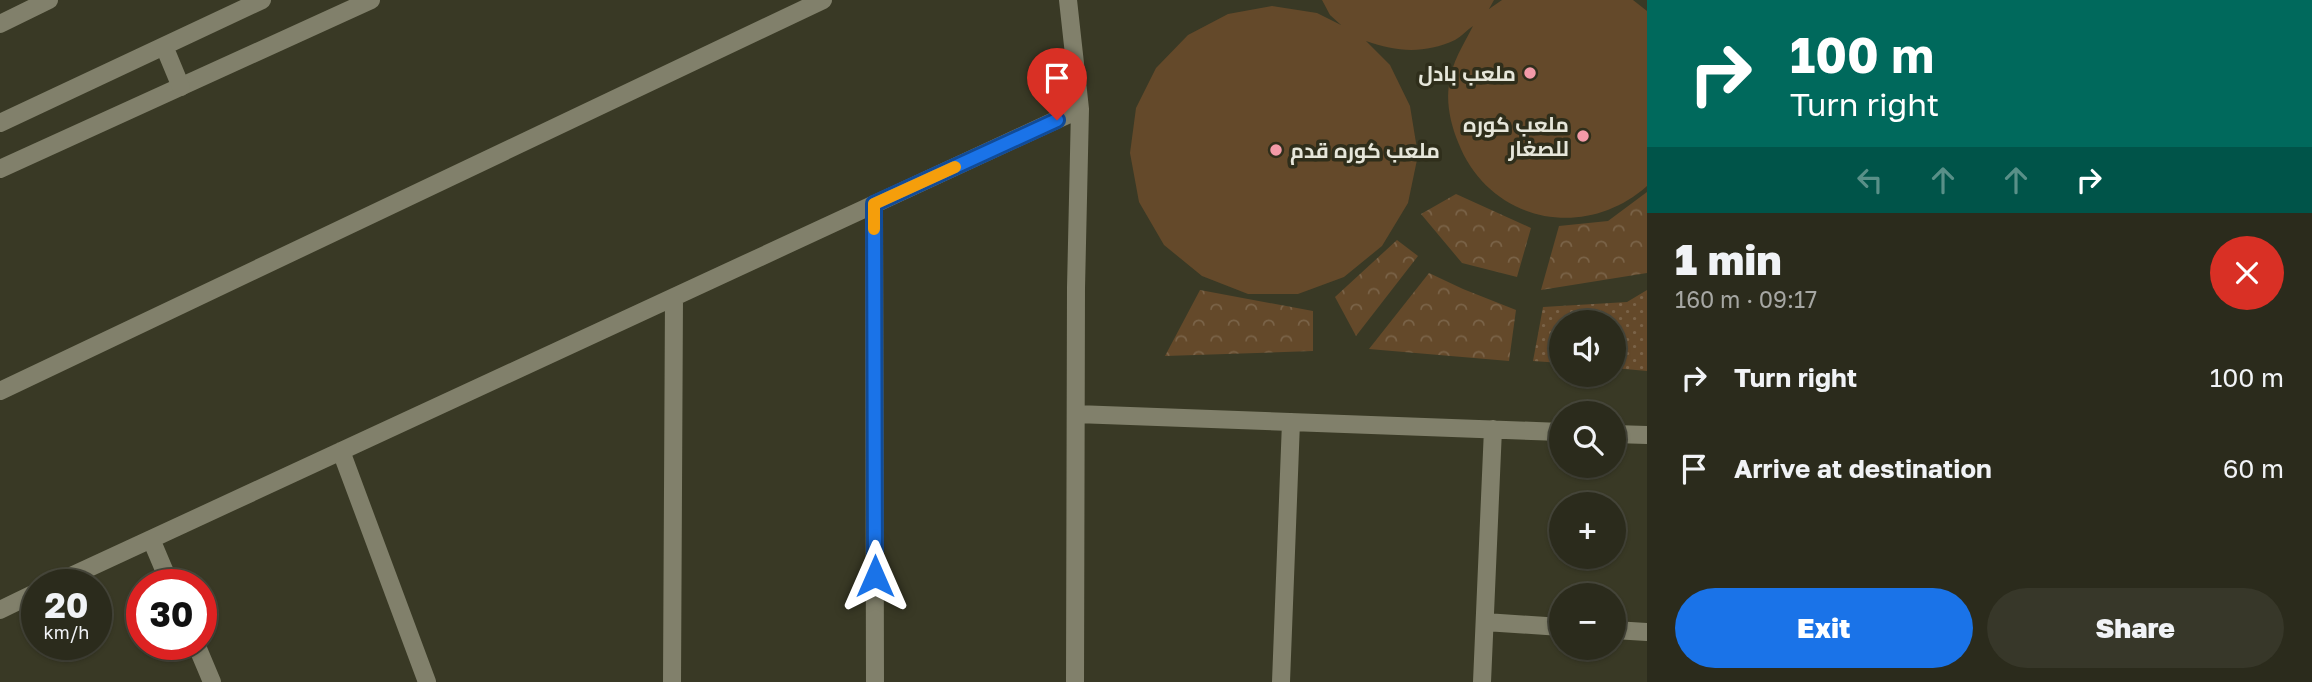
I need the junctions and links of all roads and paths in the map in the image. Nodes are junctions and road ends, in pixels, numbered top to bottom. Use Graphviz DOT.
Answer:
graph roads {
  1 [pos="49,0"];
  2 [pos="262,0"];
  3 [pos="371,0"];
  4 [pos="823,0"];
  5 [pos="1068,0"];
  6 [pos="20,6"];
  7 [pos="0,24"];
  8 [pos="164,46"];
  9 [pos="181,87"];
  10 [pos="1080,109"];
  11 [pos="0,123"];
  12 [pos="0,169"];
  13 [pos="874,204"];
  14 [pos="674,297"];
  15 [pos="0,391"];
  16 [pos="1076,414"];
  17 [pos="1291,422"];
  18 [pos="1493,429"];
  19 [pos="1549,431"];
  20 [pos="1626,434"];
  21 [pos="1647,435"];
  22 [pos="341,451"];
  23 [pos="151,539"];
  24 [pos="86,569"];
  25 [pos="164,569"];
  26 [pos="21,600"];
  27 [pos="0,610"];
  28 [pos="1485,622"];
  29 [pos="1549,626"];
  30 [pos="1626,631"];
  31 [pos="1647,632"];
  32 [pos="203,660"];
  33 [pos="212,682"];
  34 [pos="427,682"];
  35 [pos="671,682"];
  36 [pos="875,682"];
  37 [pos="1075,682"];
  38 [pos="1281,682"];
  39 [pos="1482,682"];
  1 -- 6 [label="street"];
  2 -- 8 [label="street"];
  3 -- 9 [label="street"];
  4 -- 15 [label="street"];
  5 -- 10 [label="street"];
  6 -- 7 [label="street"];
  8 -- 9 [label="street"];
  8 -- 11 [label="street"];
  9 -- 12 [label="street"];
  10 -- 13 [label="street"];
  10 -- 16 [label="street"];
  13 -- 14 [label="street"];
  13 -- 36 [label="street"];
  14 -- 22 [label="street"];
  14 -- 35 [label="street"];
  16 -- 17 [label="street"];
  16 -- 37 [label="street"];
  17 -- 18 [label="street"];
  17 -- 38 [label="street"];
  18 -- 19 [label="street"];
  18 -- 28 [label="street"];
  20 -- 21 [label="street"];
  22 -- 23 [label="street"];
  22 -- 34 [label="street"];
  23 -- 24 [label="street"];
  23 -- 25 [label="street"];
  26 -- 27 [label="street"];
  28 -- 29 [label="street"];
  28 -- 39 [label="street"];
  30 -- 31 [label="street"];
  32 -- 33 [label="street"];
}
